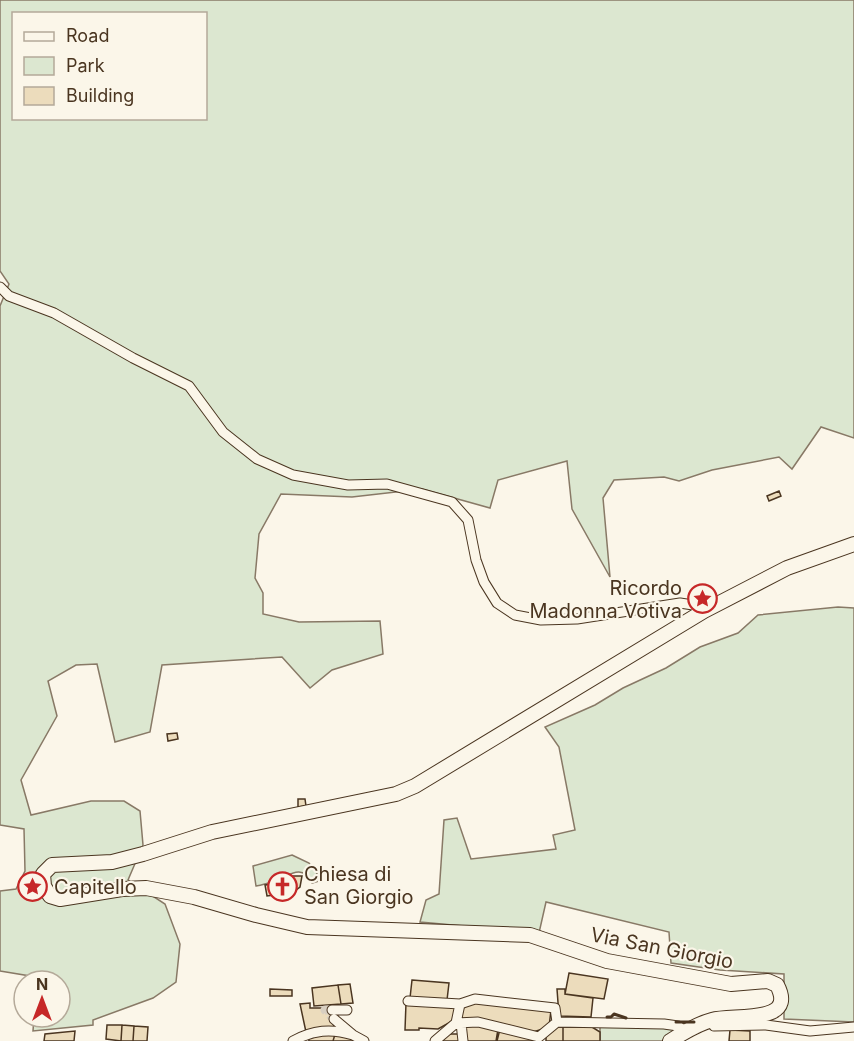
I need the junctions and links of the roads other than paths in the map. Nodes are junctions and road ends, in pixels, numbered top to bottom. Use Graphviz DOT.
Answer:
graph roads {
  1 [pos="0,287"];
  2 [pos="854,544"];
  3 [pos="704,610"];
  4 [pos="408,1001"];
  5 [pos="460,1004"];
  6 [pos="347,1010"];
  7 [pos="712,1020"];
  8 [pos="557,1022"];
  9 [pos="459,1023"];
  10 [pos="854,1027"];
  11 [pos="685,1031"];
  12 [pos="353,1035"];
  13 [pos="538,1039"];
  14 [pos="292,1041"];
  15 [pos="364,1041"];
  16 [pos="435,1041"];
  17 [pos="463,1041"];
  18 [pos="670,1041"];
  1 -- 3 [label="street"];
  2 -- 3 [label="street"];
  3 -- 7 [label="street, Via San Giorgio"];
  4 -- 5 [label="street"];
  5 -- 8 [label="street"];
  5 -- 9 [label="street"];
  6 -- 12 [label="street"];
  7 -- 10 [label="street"];
  7 -- 11 [label="street, Via San Giorgio"];
  8 -- 11 [label="street"];
  8 -- 13 [label="street"];
  9 -- 13 [label="street"];
  9 -- 16 [label="street"];
  9 -- 17 [label="street"];
  11 -- 18 [label="street, Via San Giorgio"];
  12 -- 14 [label="street"];
  12 -- 15 [label="street"];
}
